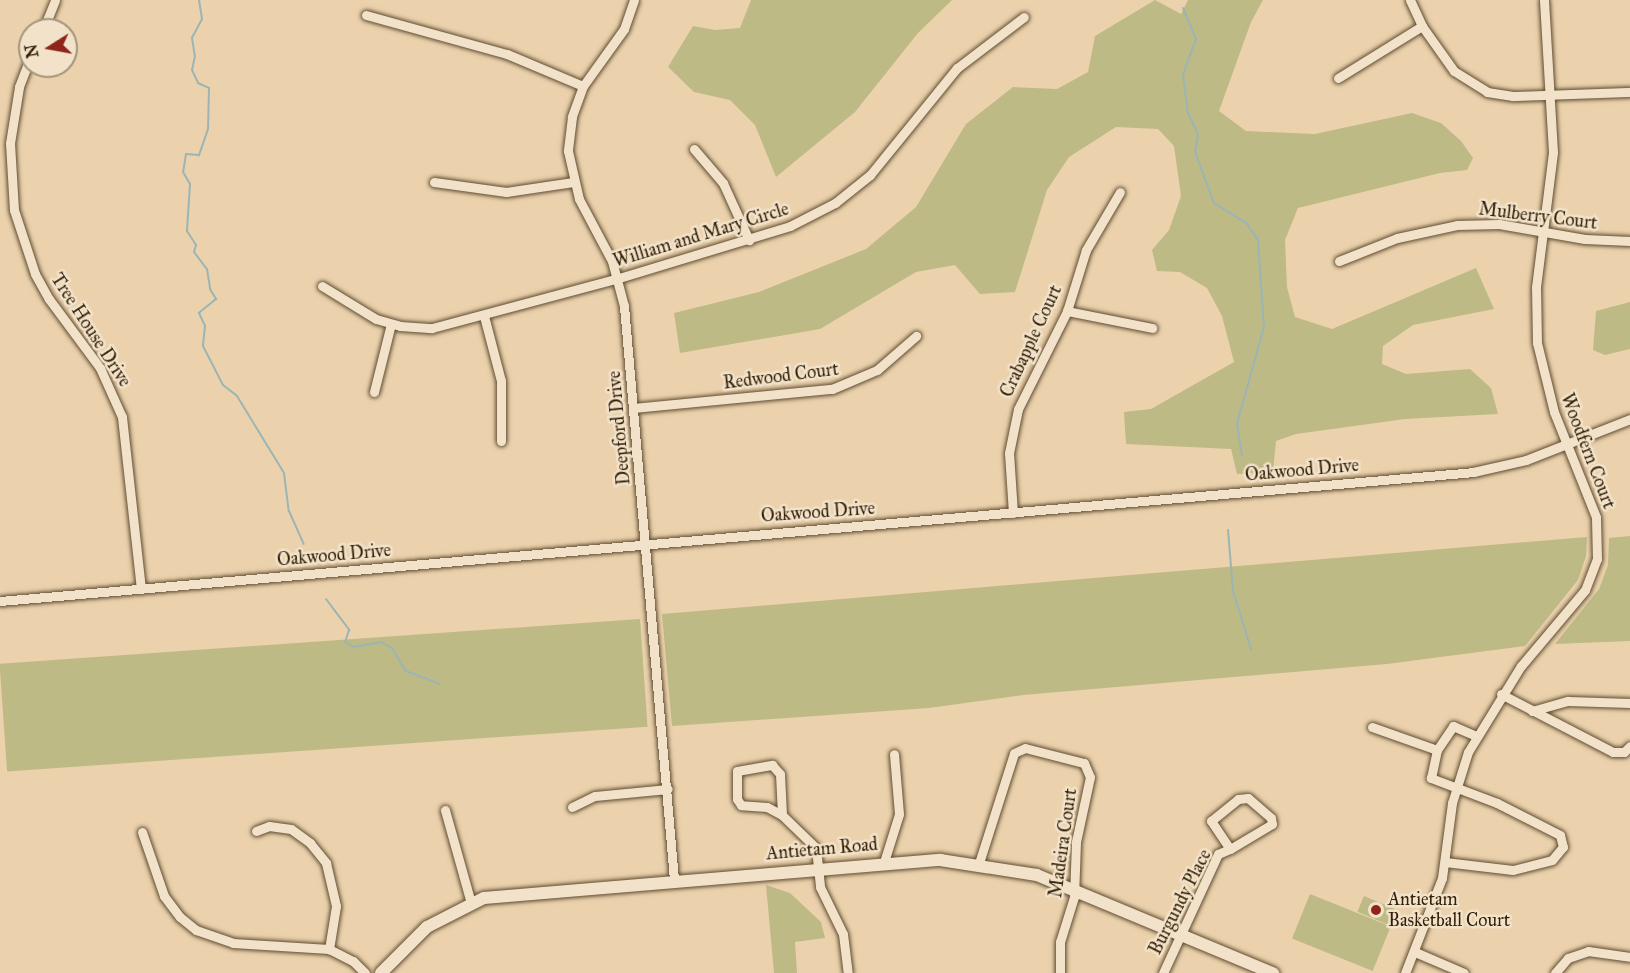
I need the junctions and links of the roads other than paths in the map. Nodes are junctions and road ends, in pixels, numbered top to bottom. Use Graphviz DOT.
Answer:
graph roads {
  1 [pos="55,0"];
  2 [pos="634,0"];
  3 [pos="1410,0"];
  4 [pos="1544,0"];
  5 [pos="366,15"];
  6 [pos="1024,17"];
  7 [pos="48,18"];
  8 [pos="1422,26"];
  9 [pos="23,78"];
  10 [pos="1338,78"];
  11 [pos="583,86"];
  12 [pos="1630,92"];
  13 [pos="1551,95"];
  14 [pos="694,149"];
  15 [pos="434,182"];
  16 [pos="573,182"];
  17 [pos="1120,192"];
  18 [pos="1543,231"];
  19 [pos="748,240"];
  20 [pos="1630,240"];
  21 [pos="1339,261"];
  22 [pos="619,278"];
  23 [pos="322,286"];
  24 [pos="1067,311"];
  25 [pos="484,316"];
  26 [pos="391,324"];
  27 [pos="1152,328"];
  28 [pos="916,336"];
  29 [pos="374,392"];
  30 [pos="633,408"];
  31 [pos="1630,419"];
  32 [pos="501,441"];
  33 [pos="1568,445"];
  34 [pos="1013,513"];
  35 [pos="645,543"];
  36 [pos="141,589"];
  37 [pos="0,601"];
  38 [pos="1501,694"];
  39 [pos="1630,703"];
  40 [pos="1532,711"];
  41 [pos="1372,727"];
  42 [pos="1476,736"];
  43 [pos="1630,746"];
  44 [pos="1437,750"];
  45 [pos="894,754"];
  46 [pos="1456,787"];
  47 [pos="668,789"];
  48 [pos="572,807"];
  49 [pos="445,810"];
  50 [pos="782,815"];
  51 [pos="256,831"];
  52 [pos="141,832"];
  53 [pos="1230,849"];
  54 [pos="884,862"];
  55 [pos="1445,862"];
  56 [pos="979,863"];
  57 [pos="818,867"];
  58 [pos="674,880"];
  59 [pos="1074,887"];
  60 [pos="471,903"];
  61 [pos="1179,933"];
  62 [pos="329,949"];
  63 [pos="1415,952"];
  64 [pos="1630,957"];
  65 [pos="365,973"];
  66 [pos="381,973"];
  67 [pos="848,973"];
  68 [pos="1060,973"];
  69 [pos="1163,973"];
  70 [pos="1273,973"];
  71 [pos="1405,973"];
  72 [pos="1464,973"];
  73 [pos="1555,973"];
  1 -- 7 [label="street"];
  2 -- 11 [label="street, Deepford Drive"];
  3 -- 8 [label="street"];
  4 -- 13 [label="street, Woodfern Court"];
  5 -- 11 [label="street"];
  6 -- 19 [label="street, William and Mary Circle"];
  8 -- 10 [label="street"];
  8 -- 13 [label="street"];
  9 -- 36 [label="street, Tree House Drive"];
  11 -- 16 [label="street, Deepford Drive"];
  12 -- 13 [label="street"];
  13 -- 18 [label="street, Woodfern Court"];
  14 -- 19 [label="street"];
  15 -- 16 [label="street"];
  16 -- 22 [label="street, Deepford Drive"];
  17 -- 24 [label="street, Crabapple Court"];
  18 -- 20 [label="street, Mulberry Court"];
  18 -- 21 [label="street, Mulberry Court"];
  18 -- 33 [label="street, Woodfern Court"];
  19 -- 22 [label="street, William and Mary Circle"];
  22 -- 25 [label="street, William and Mary Circle"];
  22 -- 30 [label="street, Deepford Drive"];
  23 -- 26 [label="street, William and Mary Circle"];
  24 -- 27 [label="street"];
  24 -- 34 [label="street, Crabapple Court"];
  25 -- 26 [label="street, William and Mary Circle"];
  25 -- 32 [label="street"];
  26 -- 29 [label="street"];
  28 -- 30 [label="street, Redwood Court"];
  30 -- 35 [label="street, Deepford Drive"];
  31 -- 33 [label="street, Oakwood Drive"];
  33 -- 34 [label="street, Oakwood Drive"];
  33 -- 38 [label="street, Woodfern Court"];
  34 -- 35 [label="street, Oakwood Drive"];
  35 -- 36 [label="street, Oakwood Drive"];
  35 -- 47 [label="street, Deepford Drive"];
  36 -- 37 [label="street, Oakwood Drive"];
  38 -- 40 [label="street"];
  38 -- 42 [label="street, Woodfern Court"];
  39 -- 40 [label="street"];
  40 -- 43 [label="street"];
  41 -- 44 [label="street"];
  42 -- 44 [label="street"];
  42 -- 46 [label="street, Woodfern Court"];
  44 -- 46 [label="street"];
  45 -- 54 [label="street"];
  46 -- 55 [label="street, Woodfern Court"];
  46 -- 55 [label="street"];
  47 -- 48 [label="street"];
  47 -- 58 [label="street, Deepford Drive"];
  49 -- 60 [label="street"];
  50 -- 50 [label="street"];
  50 -- 57 [label="street"];
  51 -- 62 [label="street"];
  52 -- 62 [label="street"];
  53 -- 53 [label="street, Burgundy Place"];
  53 -- 61 [label="street, Burgundy Place"];
  54 -- 56 [label="street, Antietam Road"];
  54 -- 57 [label="street, Antietam Road"];
  55 -- 63 [label="street, Woodfern Court"];
  56 -- 59 [label="street, Antietam Road"];
  56 -- 59 [label="street, Madeira Court"];
  57 -- 58 [label="street, Antietam Road"];
  57 -- 67 [label="street"];
  58 -- 60 [label="street, Antietam Road"];
  59 -- 61 [label="street, Antietam Road"];
  59 -- 68 [label="street, Madeira Court"];
  60 -- 66 [label="street, Antietam Road"];
  61 -- 69 [label="street, Burgundy Place"];
  61 -- 70 [label="street, Antietam Road"];
  62 -- 65 [label="street"];
  63 -- 71 [label="street, Woodfern Court"];
  63 -- 72 [label="street"];
  64 -- 73 [label="street"];
}
